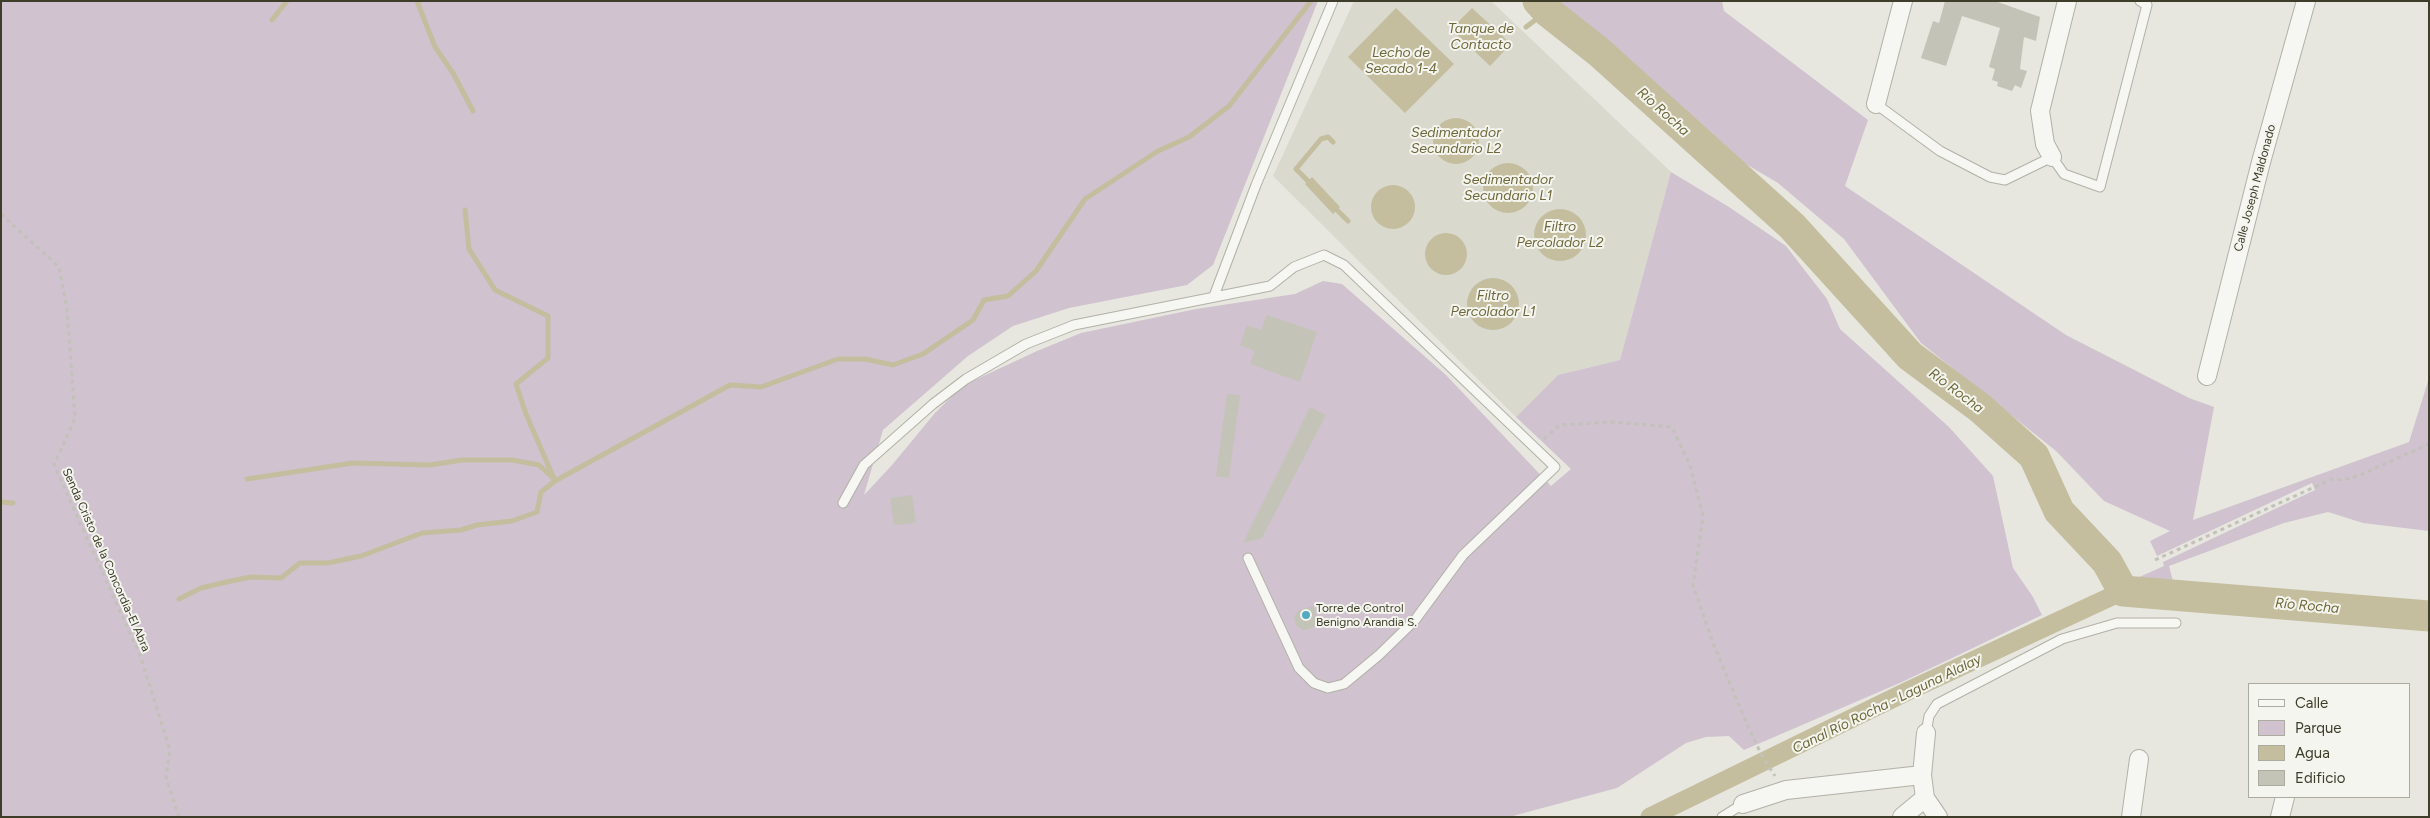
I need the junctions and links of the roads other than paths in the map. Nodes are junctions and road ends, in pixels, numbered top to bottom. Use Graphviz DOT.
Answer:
graph roads {
  1 [pos="1333,1"];
  2 [pos="1903,1"];
  3 [pos="2067,1"];
  4 [pos="2140,1"];
  5 [pos="2306,1"];
  6 [pos="1876,104"];
  7 [pos="2052,157"];
  8 [pos="1214,296"];
  9 [pos="2207,376"];
  10 [pos="843,503"];
  11 [pos="1248,558"];
  12 [pos="2176,623"];
  13 [pos="1926,733"];
  14 [pos="2139,759"];
  15 [pos="1922,775"];
  16 [pos="1924,798"];
  17 [pos="2285,798"];
  18 [pos="1743,804"];
  19 [pos="1722,817"];
  20 [pos="1902,817"];
  21 [pos="1938,817"];
  22 [pos="2131,817"];
  23 [pos="2280,817"];
  1 -- 8 [label="lane"];
  2 -- 6 [label="street"];
  3 -- 7 [label="street"];
  4 -- 7 [label="lane"];
  5 -- 9 [label="street, Calle Joseph Maldonado"];
  6 -- 7 [label="lane"];
  8 -- 10 [label="lane"];
  8 -- 11 [label="lane"];
  12 -- 13 [label="lane"];
  13 -- 15 [label="street"];
  14 -- 22 [label="street"];
  15 -- 16 [label="street"];
  15 -- 18 [label="street"];
  16 -- 20 [label="street"];
  16 -- 21 [label="street"];
  17 -- 23 [label="street"];
  18 -- 19 [label="lane"];
}
